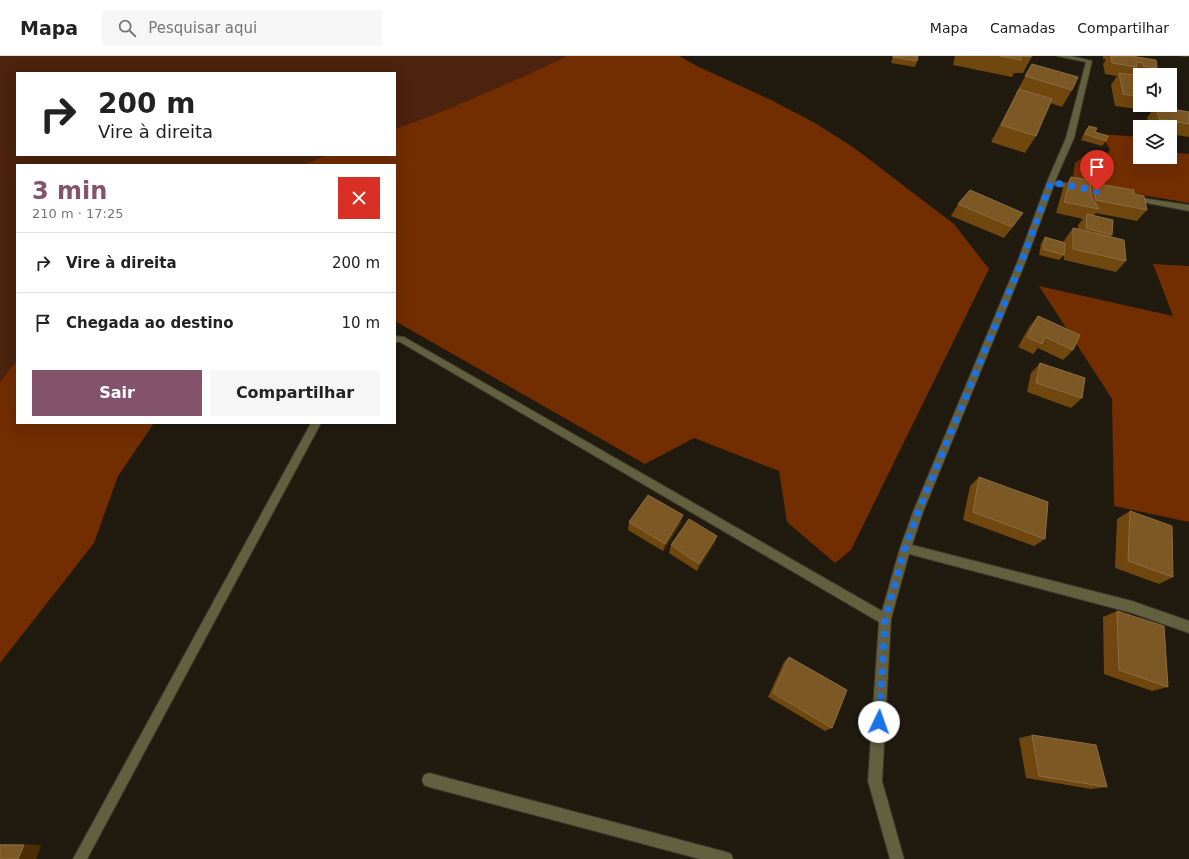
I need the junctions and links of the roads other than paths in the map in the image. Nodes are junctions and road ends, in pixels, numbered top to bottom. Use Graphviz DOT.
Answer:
graph roads {
  1 [pos="1060,56"];
  2 [pos="1089,59"];
  3 [pos="1051,182"];
  4 [pos="1089,190"];
  5 [pos="1120,195"];
  6 [pos="1189,208"];
  7 [pos="396,339"];
  8 [pos="315,424"];
  9 [pos="905,548"];
  10 [pos="885,619"];
  11 [pos="1189,627"];
  12 [pos="429,780"];
  13 [pos="80,859"];
  14 [pos="726,859"];
  15 [pos="897,859"];
  1 -- 2 [label="street"];
  2 -- 3 [label="street"];
  3 -- 4 [label="street"];
  3 -- 9 [label="street"];
  5 -- 6 [label="street"];
  7 -- 10 [label="street"];
  8 -- 13 [label="street"];
  9 -- 10 [label="street"];
  9 -- 11 [label="street"];
  10 -- 15 [label="street"];
  12 -- 14 [label="street"];
}
